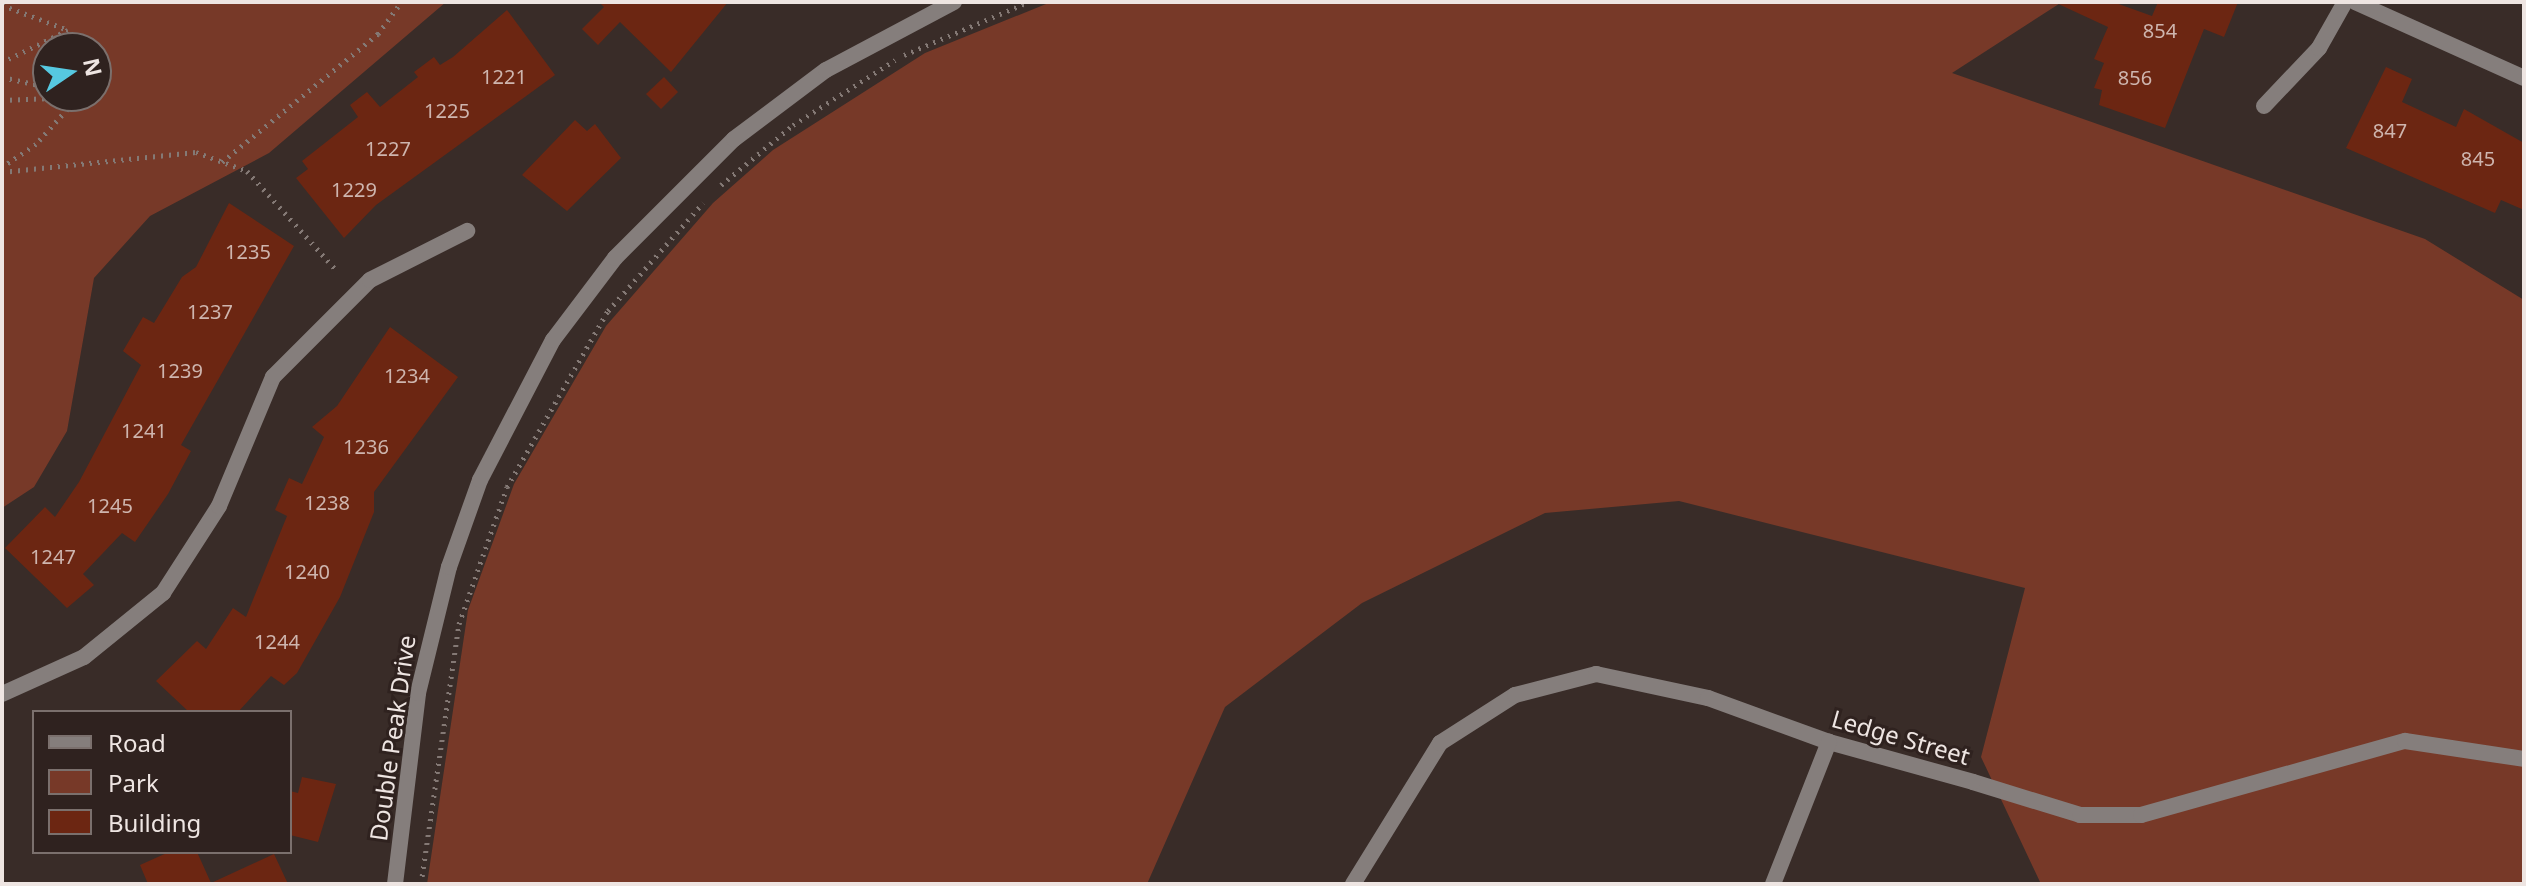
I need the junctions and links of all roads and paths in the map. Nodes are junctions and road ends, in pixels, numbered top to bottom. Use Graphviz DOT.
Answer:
graph roads {
  1 [pos="401,2"];
  2 [pos="954,2"];
  3 [pos="1028,2"];
  4 [pos="2345,2"];
  5 [pos="2355,2"];
  6 [pos="2,5"];
  7 [pos="2,62"];
  8 [pos="2,77"];
  9 [pos="2524,78"];
  10 [pos="32,84"];
  11 [pos="32,98"];
  12 [pos="2,100"];
  13 [pos="2264,106"];
  14 [pos="63,112"];
  15 [pos="222,162"];
  16 [pos="2,170"];
  17 [pos="467,231"];
  18 [pos="336,270"];
  19 [pos="2,694"];
  20 [pos="1829,742"];
  21 [pos="2524,759"];
  22 [pos="395,884"];
  23 [pos="421,884"];
  24 [pos="1353,884"];
  25 [pos="1773,884"];
  1 -- 15 [label="path"];
  2 -- 22 [label="street, Double Peak Drive"];
  3 -- 23 [label="path"];
  4 -- 13 [label="street"];
  5 -- 9 [label="street"];
  6 -- 7 [label="path"];
  8 -- 10 [label="path"];
  11 -- 12 [label="path"];
  14 -- 16 [label="path"];
  15 -- 16 [label="path"];
  15 -- 18 [label="path"];
  17 -- 19 [label="street"];
  20 -- 21 [label="street, Ledge Street"];
  20 -- 24 [label="street, Ledge Street"];
  20 -- 25 [label="street"];
}
